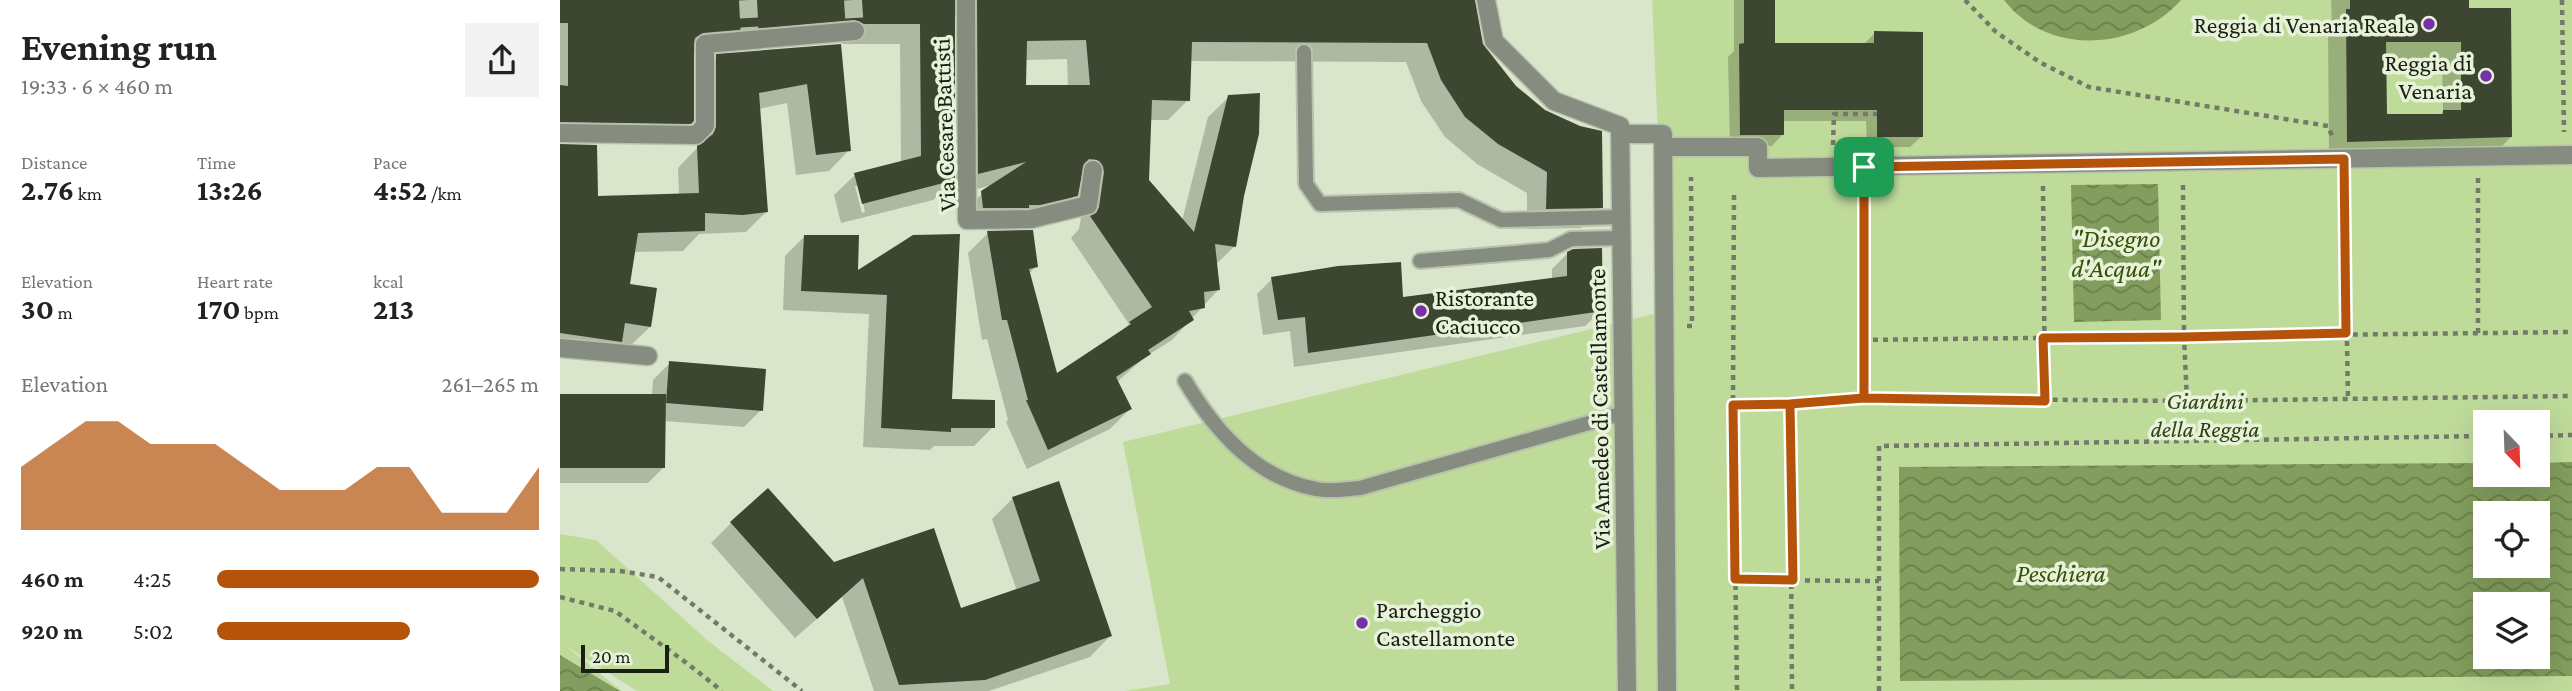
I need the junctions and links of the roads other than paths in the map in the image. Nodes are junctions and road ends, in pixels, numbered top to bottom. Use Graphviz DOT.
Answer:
graph roads {
  1 [pos="966,0"];
  2 [pos="1486,0"];
  3 [pos="855,31"];
  4 [pos="1304,51"];
  5 [pos="1620,130"];
  6 [pos="560,132"];
  7 [pos="1663,147"];
  8 [pos="2572,155"];
  9 [pos="1093,170"];
  10 [pos="1621,217"];
  11 [pos="1622,238"];
  12 [pos="1420,261"];
  13 [pos="560,348"];
  14 [pos="648,356"];
  15 [pos="1185,381"];
  16 [pos="1624,413"];
  17 [pos="1627,691"];
  18 [pos="1667,691"];
  1 -- 9 [label="street, Via Cesare Battisti"];
  2 -- 5 [label="street"];
  3 -- 6 [label="street"];
  4 -- 10 [label="lane"];
  5 -- 7 [label="street"];
  5 -- 10 [label="street, Via Amedeo di Castellamonte"];
  7 -- 8 [label="street"];
  7 -- 18 [label="street"];
  10 -- 11 [label="street, Via Amedeo di Castellamonte"];
  11 -- 12 [label="lane"];
  11 -- 16 [label="street, Via Amedeo di Castellamonte"];
  13 -- 14 [label="street"];
  15 -- 16 [label="lane"];
  16 -- 17 [label="street, Via Amedeo di Castellamonte"];
}
